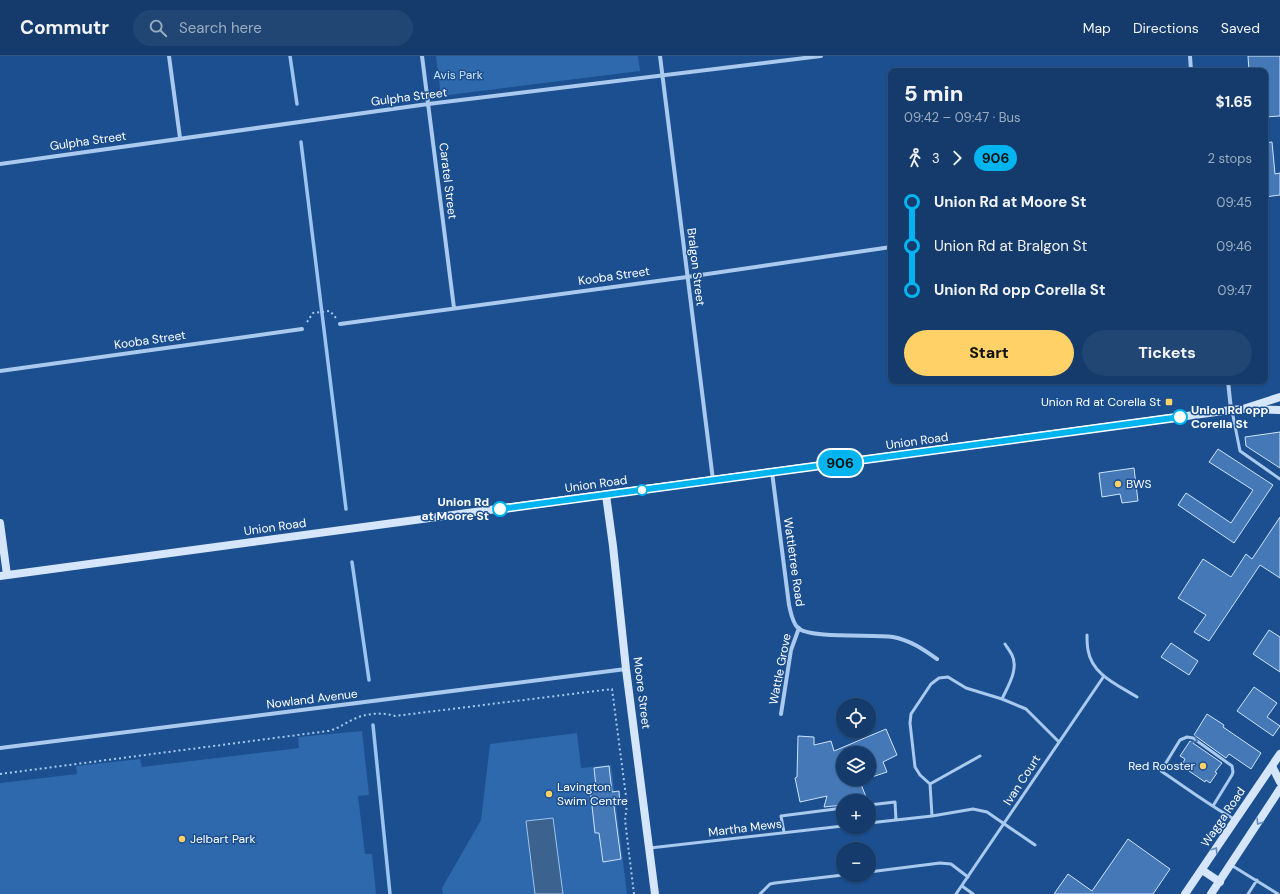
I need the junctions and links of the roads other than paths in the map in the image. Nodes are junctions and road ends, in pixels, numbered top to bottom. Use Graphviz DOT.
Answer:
graph roads {
  1 [pos="169,56"];
  2 [pos="422,56"];
  3 [pos="660,56"];
  4 [pos="822,56"];
  5 [pos="1190,56"];
  6 [pos="1192,68"];
  7 [pos="662,76"];
  8 [pos="428,104"];
  9 [pos="180,138"];
  10 [pos="0,164"];
  11 [pos="888,247"];
  12 [pos="687,277"];
  13 [pos="454,308"];
  14 [pos="340,324"];
  15 [pos="302,329"];
  16 [pos="0,371"];
  17 [pos="1228,384"];
  18 [pos="1280,397"];
  19 [pos="1243,409"];
  20 [pos="1232,410"];
  21 [pos="1280,410"];
  22 [pos="772,472"];
  23 [pos="1280,479"];
  24 [pos="713,480"];
  25 [pos="606,495"];
  26 [pos="0,523"];
  27 [pos="3,575"];
  28 [pos="799,628"];
  29 [pos="1087,635"];
  30 [pos="1005,644"];
  31 [pos="937,659"];
  32 [pos="626,669"];
  33 [pos="1104,676"];
  34 [pos="1137,697"];
  35 [pos="1002,698"];
  36 [pos="781,714"];
  37 [pos="1059,742"];
  38 [pos="0,748"];
  39 [pos="1280,754"];
  40 [pos="980,756"];
  41 [pos="1272,766"];
  42 [pos="1280,782"];
  43 [pos="930,784"];
  44 [pos="1280,789"];
  45 [pos="876,804"];
  46 [pos="1213,806"];
  47 [pos="836,809"];
  48 [pos="932,816"];
  49 [pos="896,820"];
  50 [pos="1235,820"];
  51 [pos="876,822"];
  52 [pos="1005,823"];
  53 [pos="836,827"];
  54 [pos="784,832"];
  55 [pos="1035,845"];
  56 [pos="649,848"];
  57 [pos="1231,865"];
  58 [pos="1202,870"];
  59 [pos="876,871"];
  60 [pos="836,876"];
  61 [pos="968,877"];
  62 [pos="1257,880"];
  63 [pos="1220,882"];
  64 [pos="962,886"];
  65 [pos="655,894"];
  66 [pos="760,894"];
  67 [pos="956,894"];
  68 [pos="973,894"];
  69 [pos="1185,894"];
  70 [pos="1211,894"];
  71 [pos="1248,894"];
  72 [pos="1278,894"];
  1 -- 9 [label="street"];
  2 -- 8 [label="street, Caratel Street"];
  3 -- 7 [label="street, Bralgon Street"];
  4 -- 7 [label="street, Gulpha Street"];
  5 -- 6 [label="street"];
  7 -- 8 [label="street, Gulpha Street"];
  7 -- 12 [label="street, Bralgon Street"];
  8 -- 9 [label="street, Gulpha Street"];
  8 -- 13 [label="street, Caratel Street"];
  9 -- 10 [label="street, Gulpha Street"];
  11 -- 12 [label="street, Kooba Street"];
  12 -- 13 [label="street, Kooba Street"];
  12 -- 24 [label="street, Bralgon Street"];
  13 -- 14 [label="street, Kooba Street"];
  15 -- 16 [label="street, Kooba Street"];
  17 -- 20 [label="street"];
  18 -- 19 [label="main road, Union Road"];
  19 -- 20 [label="main road, Union Road"];
  19 -- 21 [label="main road, Union Road"];
  20 -- 22 [label="main road, Union Road"];
  20 -- 23 [label="lane"];
  22 -- 24 [label="main road, Union Road"];
  22 -- 28 [label="street, Wattletree Road"];
  24 -- 25 [label="main road, Union Road"];
  25 -- 27 [label="main road, Union Road"];
  25 -- 32 [label="main road, Moore Street"];
  26 -- 27 [label="main road"];
  28 -- 31 [label="street"];
  28 -- 36 [label="street, Wattle Grove"];
  29 -- 33 [label="lane"];
  30 -- 35 [label="lane"];
  32 -- 38 [label="street, Nowland Avenue"];
  32 -- 56 [label="main road, Moore Street"];
  33 -- 34 [label="lane"];
  33 -- 37 [label="lane, Ivan Court"];
  35 -- 37 [label="lane"];
  35 -- 43 [label="lane"];
  37 -- 52 [label="lane, Ivan Court"];
  39 -- 41 [label="main road, Wagga Road"];
  40 -- 43 [label="lane"];
  41 -- 42 [label="main road"];
  41 -- 50 [label="main road, Wagga Road"];
  43 -- 48 [label="lane"];
  44 -- 57 [label="main road, one-way"];
  45 -- 49 [label="lane"];
  46 -- 46 [label="lane, one-way"];
  46 -- 50 [label="lane"];
  47 -- 54 [label="lane"];
  48 -- 49 [label="lane"];
  48 -- 52 [label="lane"];
  49 -- 51 [label="lane"];
  58 -- 50 [label="main road, Wagga Road, one-way"];
  52 -- 55 [label="lane"];
  52 -- 61 [label="lane, Ivan Court"];
  53 -- 54 [label="lane, Martha Mews"];
  54 -- 56 [label="lane, Martha Mews"];
  56 -- 65 [label="main road, Moore Street"];
  57 -- 62 [label="lane"];
  57 -- 63 [label="main road"];
  58 -- 63 [label="main road"];
  58 -- 69 [label="main road, Wagga Road"];
  59 -- 61 [label="lane"];
  60 -- 66 [label="lane"];
  61 -- 64 [label="lane, Ivan Court"];
  62 -- 71 [label="lane"];
  62 -- 72 [label="lane"];
  63 -- 70 [label="main road"];
  64 -- 67 [label="lane, Ivan Court"];
  64 -- 68 [label="lane"];
}
